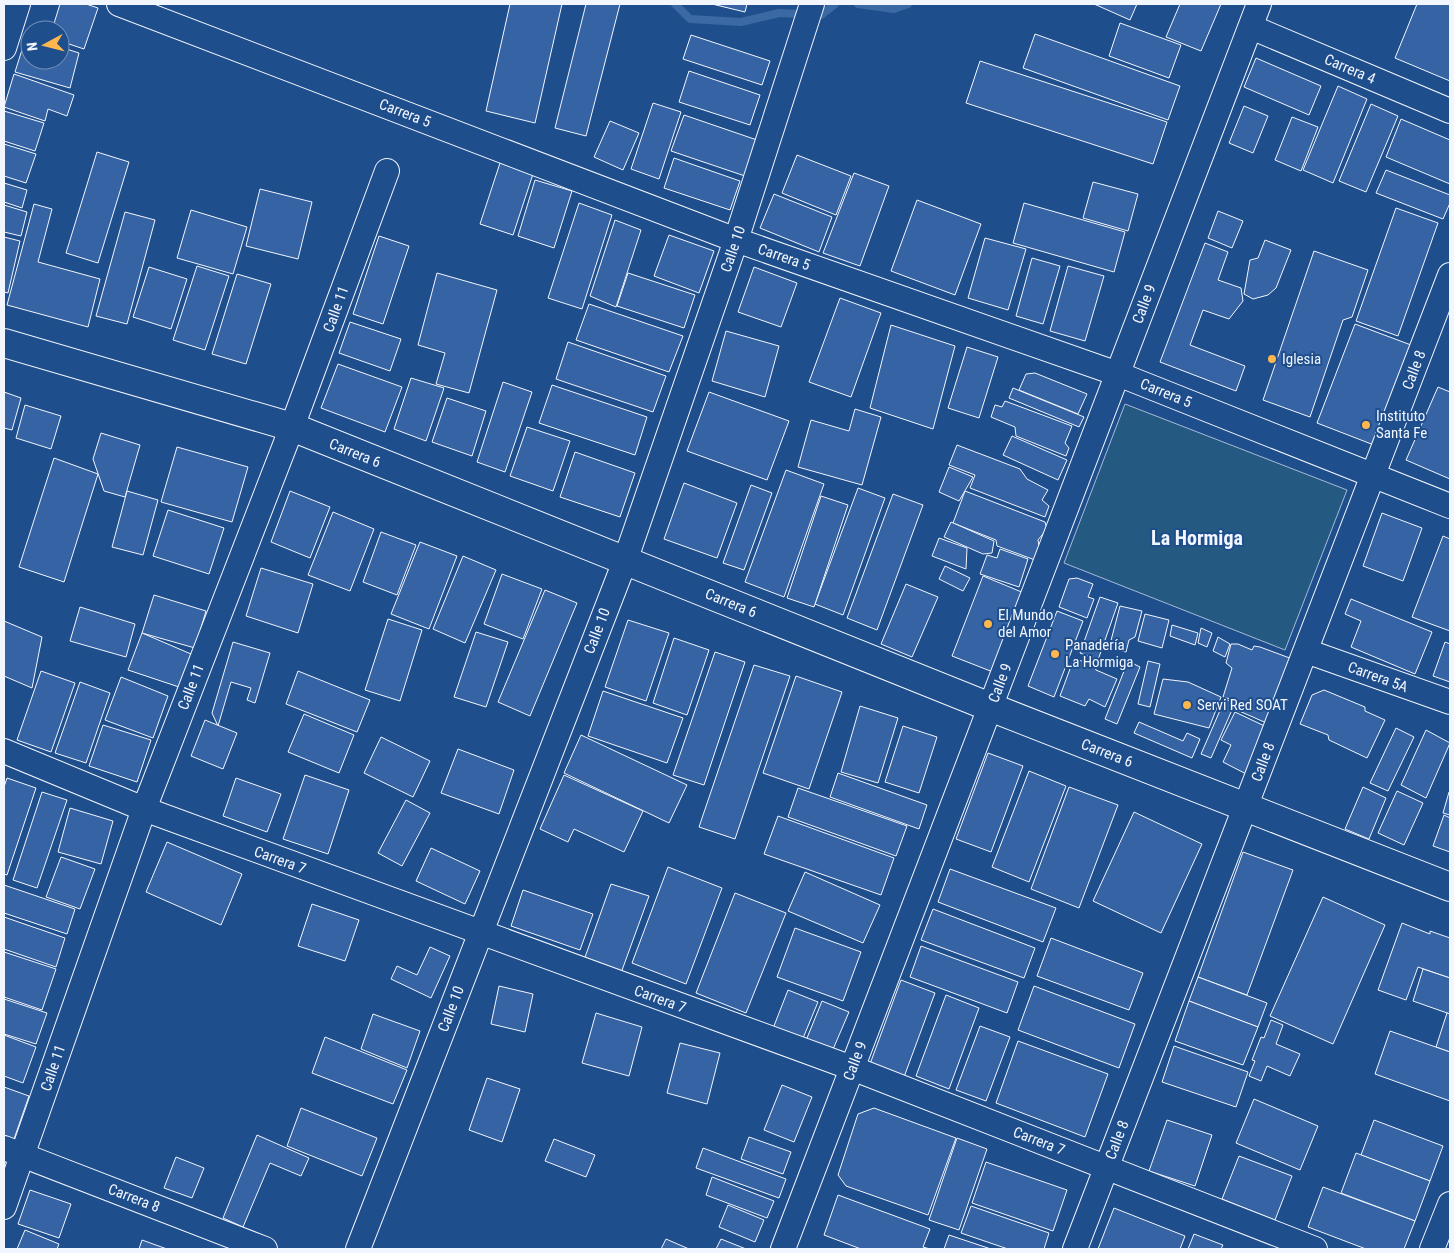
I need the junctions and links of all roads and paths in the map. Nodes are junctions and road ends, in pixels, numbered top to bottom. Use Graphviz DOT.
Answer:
graph roads {
  1 [pos="18,4"];
  2 [pos="119,4"];
  3 [pos="812,4"];
  4 [pos="1259,4"];
  5 [pos="1251,26"];
  6 [pos="4,48"];
  7 [pos="1450,111"];
  8 [pos="387,171"];
  9 [pos="736,240"];
  10 [pos="1450,275"];
  11 [pos="4,343"];
  12 [pos="1118,374"];
  13 [pos="292,427"];
  14 [pos="1373,475"];
  15 [pos="1450,506"];
  16 [pos="625,561"];
  17 [pos="1306,651"];
  18 [pos="1450,702"];
  19 [pos="990,707"];
  20 [pos="4,751"];
  21 [pos="1245,808"];
  22 [pos="144,809"];
  23 [pos="1450,886"];
  24 [pos="480,934"];
  25 [pos="852,1068"];
  26 [pos="13,1151"];
  27 [pos="1107,1168"];
  28 [pos="1450,1204"];
  29 [pos="4,1207"];
  30 [pos="265,1249"];
  31 [pos="358,1249"];
  32 [pos="783,1249"];
  33 [pos="1075,1249"];
  34 [pos="1315,1249"];
  35 [pos="1432,1249"];
  1 -- 6 [label="street"];
  2 -- 9 [label="street, Carrera 5"];
  3 -- 9 [label="street, Calle 10"];
  4 -- 5 [label="street, Calle 9"];
  5 -- 7 [label="street, Carrera 4"];
  5 -- 12 [label="street, Calle 9"];
  8 -- 13 [label="street, Calle 11"];
  9 -- 12 [label="street, Carrera 5"];
  9 -- 16 [label="street, Calle 10"];
  10 -- 14 [label="street, Calle 8"];
  11 -- 13 [label="main road, Carrera 6"];
  12 -- 14 [label="street, Carrera 5"];
  12 -- 19 [label="street, Calle 9"];
  13 -- 16 [label="main road, Carrera 6"];
  13 -- 22 [label="street, Calle 11"];
  14 -- 15 [label="street, Carrera 5"];
  14 -- 17 [label="street, Calle 8"];
  16 -- 19 [label="main road, Carrera 6"];
  16 -- 24 [label="street, Calle 10"];
  17 -- 18 [label="street, Carrera 5A"];
  17 -- 21 [label="street, Calle 8"];
  19 -- 21 [label="main road, Carrera 6"];
  19 -- 25 [label="street, Calle 9"];
  20 -- 22 [label="street, Carrera 7"];
  21 -- 23 [label="main road, Carrera 6"];
  21 -- 27 [label="street, Calle 8"];
  22 -- 24 [label="street, Carrera 7"];
  22 -- 26 [label="street, Calle 11"];
  24 -- 25 [label="street, Carrera 7"];
  24 -- 31 [label="street, Calle 10"];
  25 -- 27 [label="street, Carrera 7"];
  25 -- 32 [label="street, Calle 9"];
  26 -- 29 [label="street, Calle 11"];
  26 -- 30 [label="street, Carrera 8"];
  27 -- 33 [label="street, Calle 8"];
  27 -- 34 [label="street, Carrera 7"];
  28 -- 35 [label="street"];
}
